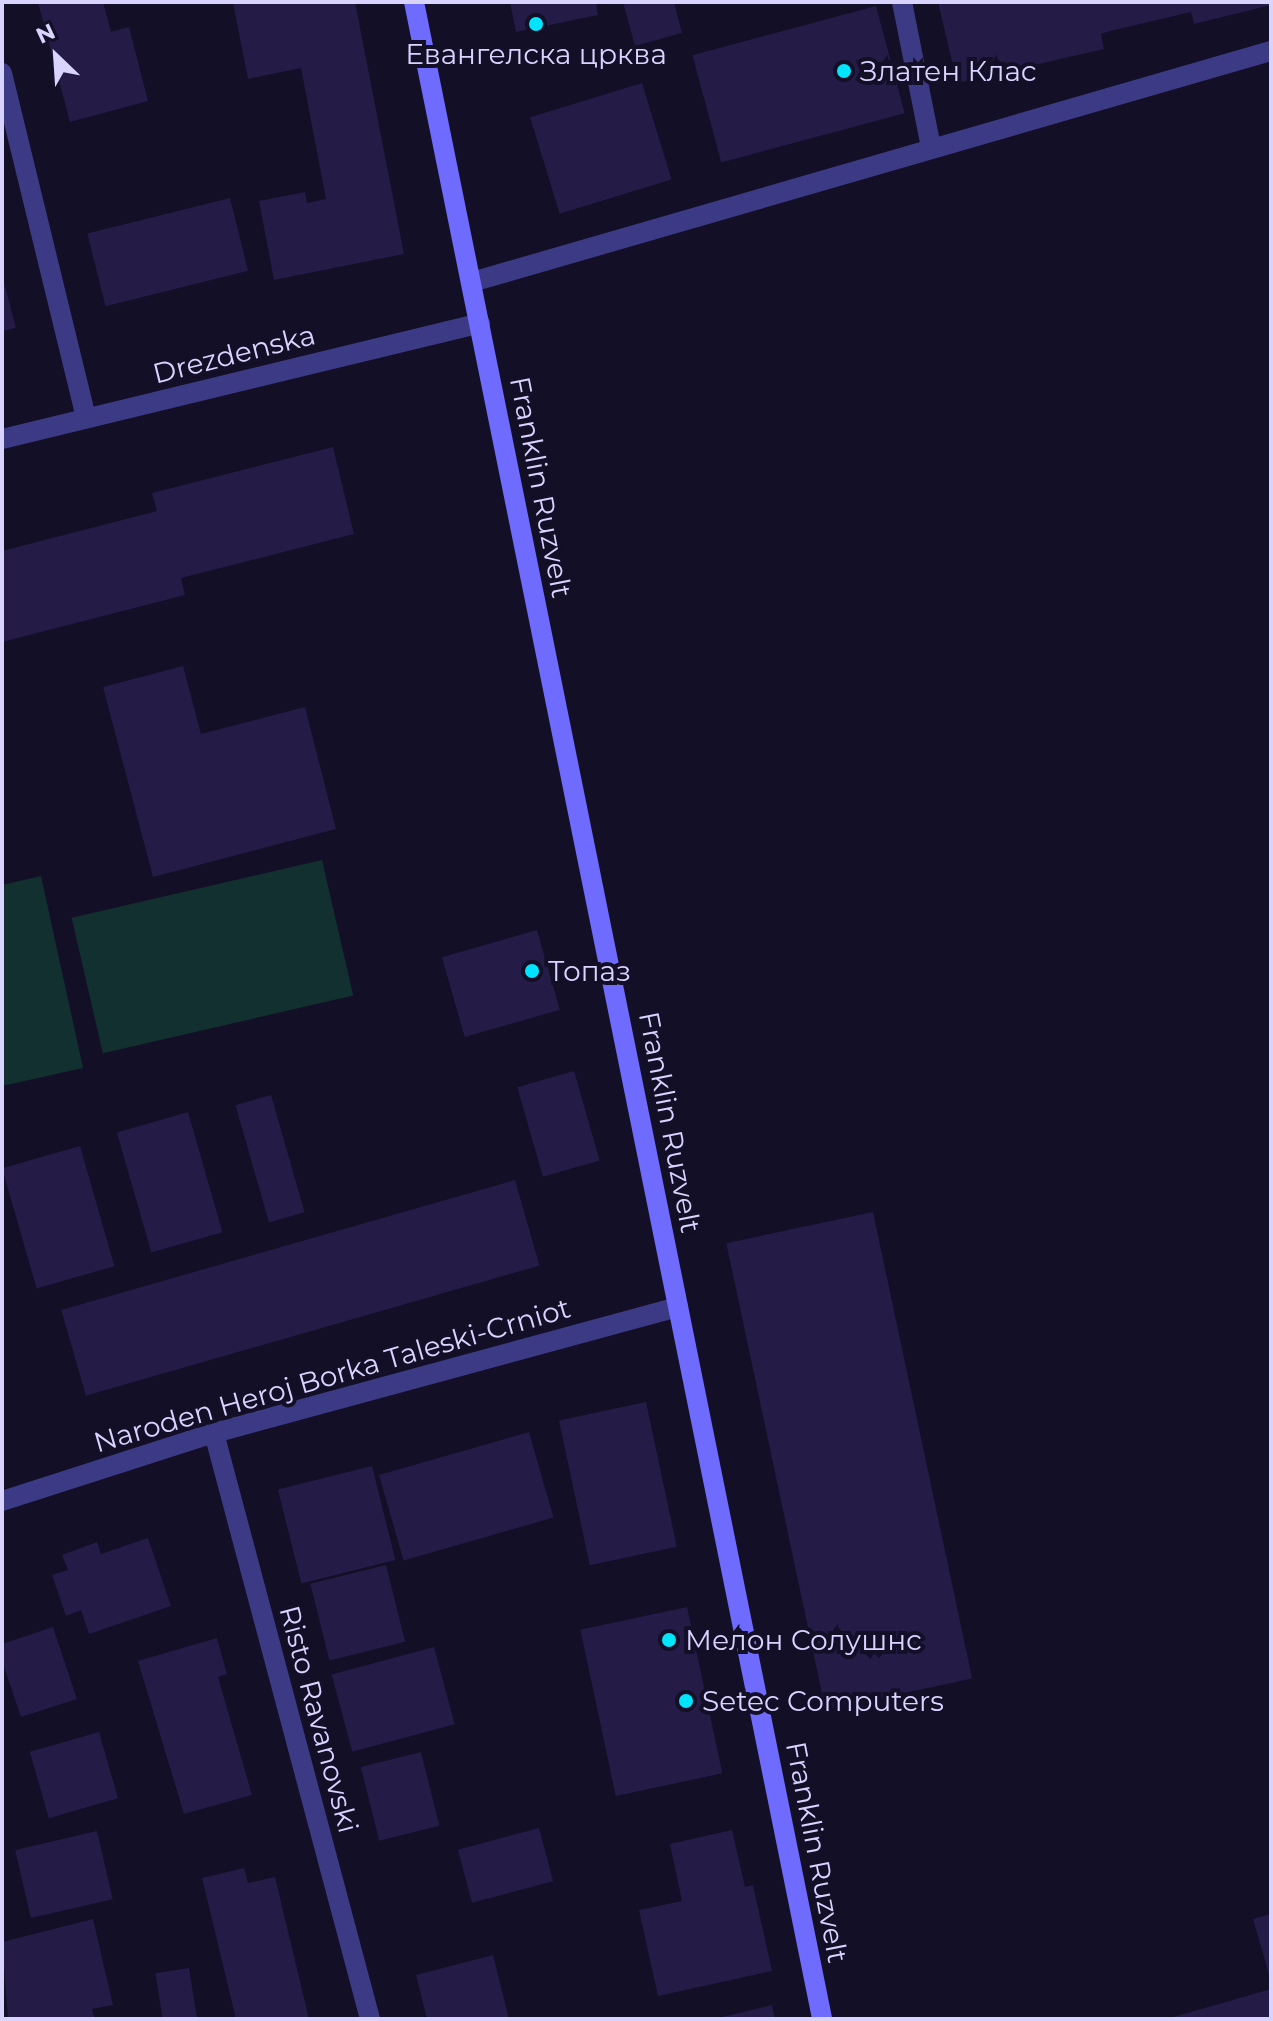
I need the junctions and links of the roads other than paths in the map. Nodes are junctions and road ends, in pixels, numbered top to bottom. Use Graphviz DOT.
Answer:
graph roads {
  1 [pos="414,2"];
  2 [pos="902,2"];
  3 [pos="1271,51"];
  4 [pos="2,73"];
  5 [pos="931,147"];
  6 [pos="472,282"];
  7 [pos="480,323"];
  8 [pos="86,418"];
  9 [pos="2,439"];
  10 [pos="678,1307"];
  11 [pos="214,1433"];
  12 [pos="2,1501"];
  13 [pos="370,2019"];
  14 [pos="822,2019"];
  1 -- 6 [label="street, Franklin Ruzvelt"];
  2 -- 5 [label="street"];
  3 -- 5 [label="street"];
  4 -- 8 [label="street"];
  5 -- 6 [label="street"];
  6 -- 7 [label="street, Franklin Ruzvelt"];
  7 -- 8 [label="street, Drezdenska"];
  7 -- 10 [label="street, Franklin Ruzvelt"];
  8 -- 9 [label="street, Drezdenska"];
  10 -- 11 [label="street, Naroden Heroj Borka Taleski-Crniot"];
  10 -- 14 [label="street, Franklin Ruzvelt"];
  11 -- 12 [label="street, Naroden Heroj Borka Taleski-Crniot"];
  11 -- 13 [label="street, Risto Ravanovski"];
}
